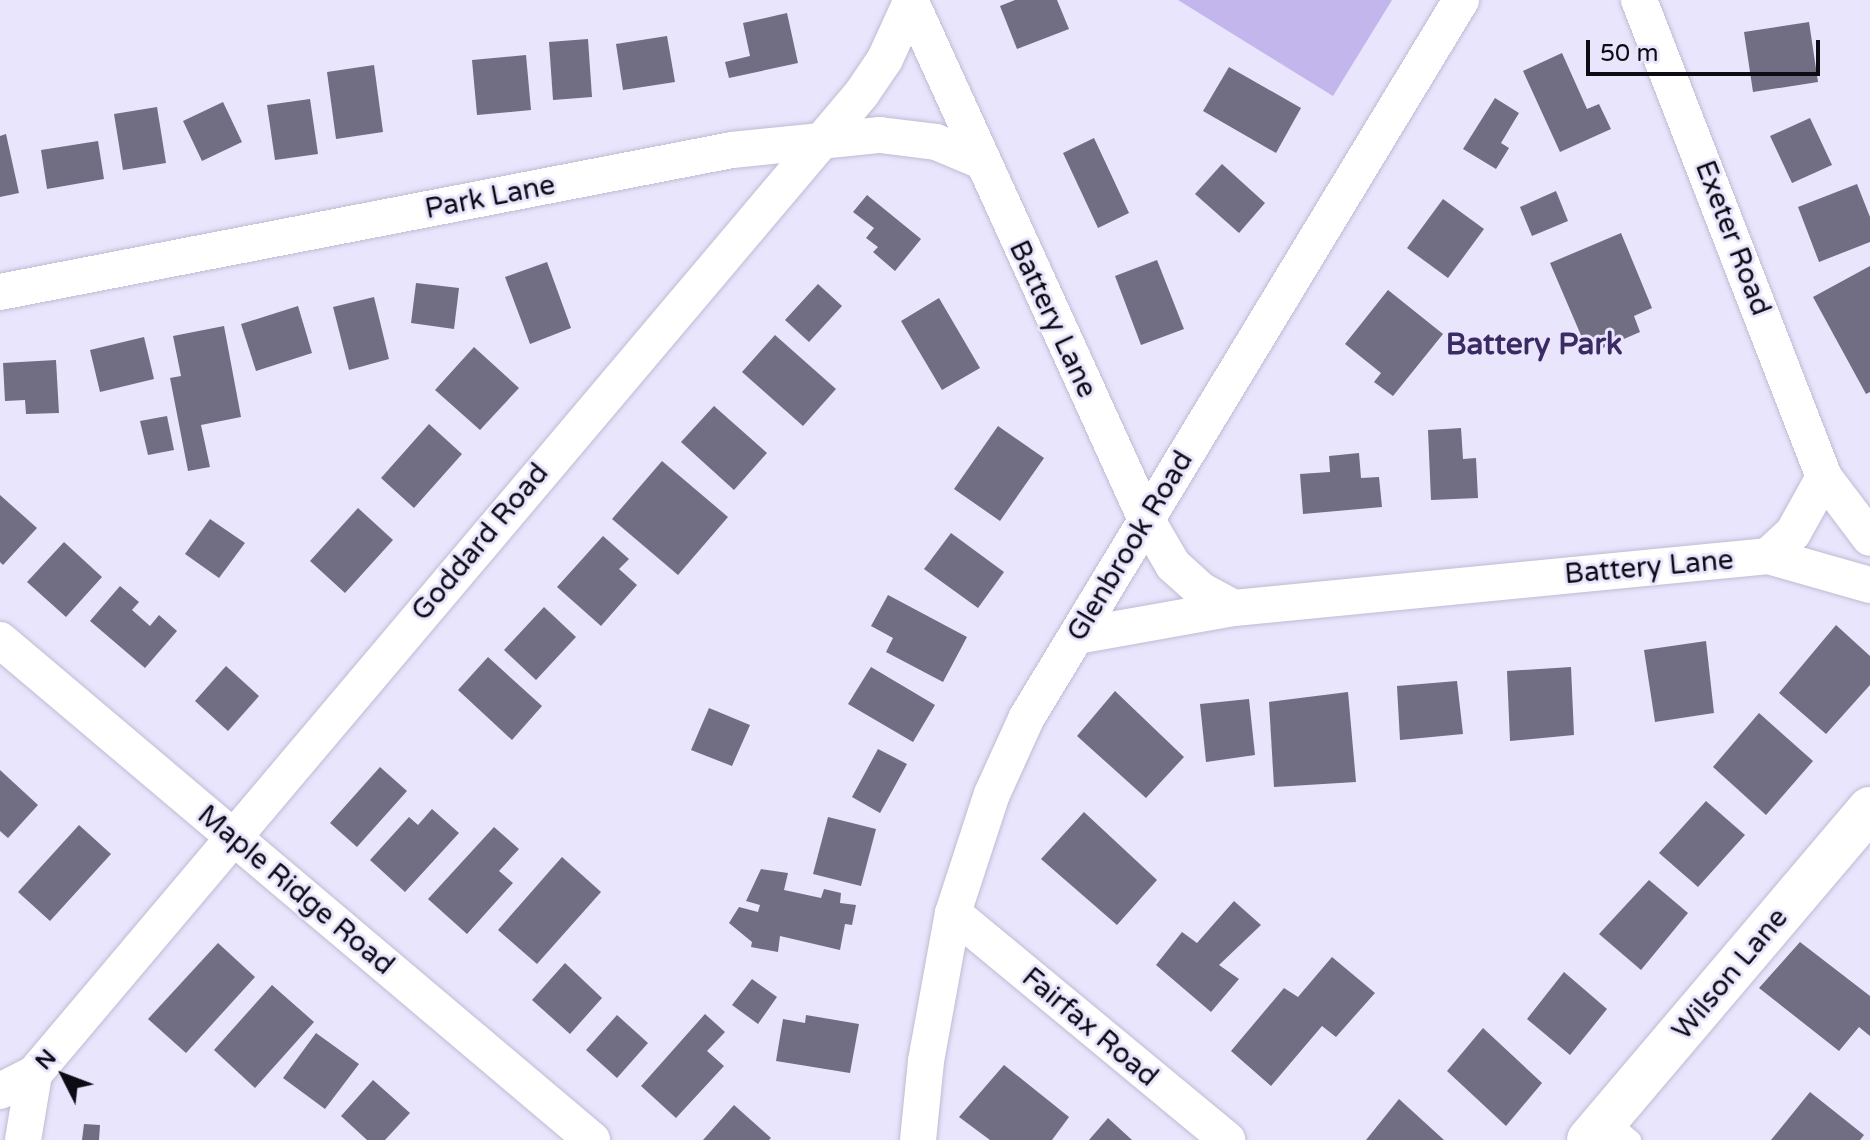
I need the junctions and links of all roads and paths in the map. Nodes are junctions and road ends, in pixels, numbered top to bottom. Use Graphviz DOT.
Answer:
graph roads {
  1 [pos="1461,0"];
  2 [pos="1639,0"];
  3 [pos="910,1"];
  4 [pos="817,143"];
  5 [pos="979,160"];
  6 [pos="0,292"];
  7 [pos="1824,477"];
  8 [pos="1145,517"];
  9 [pos="1870,538"];
  10 [pos="1768,556"];
  11 [pos="1870,585"];
  12 [pos="1234,608"];
  13 [pos="1077,636"];
  14 [pos="0,640"];
  15 [pos="1870,809"];
  16 [pos="232,836"];
  17 [pos="953,913"];
  18 [pos="34,1074"];
  19 [pos="0,1091"];
  20 [pos="1609,1133"];
  21 [pos="23,1140"];
  22 [pos="592,1140"];
  23 [pos="918,1140"];
  24 [pos="1227,1140"];
  1 -- 8 [label="street, Glenbrook Road"];
  2 -- 7 [label="street, Exeter Road"];
  3 -- 4 [label="street, Goddard Road"];
  3 -- 5 [label="street, Battery Lane"];
  4 -- 5 [label="street, Park Lane"];
  4 -- 6 [label="street, Park Lane"];
  4 -- 16 [label="street, Goddard Road"];
  5 -- 8 [label="street, Battery Lane"];
  7 -- 9 [label="street, Exeter Road"];
  7 -- 10 [label="street"];
  8 -- 12 [label="street, Battery Lane"];
  8 -- 13 [label="street, Glenbrook Road"];
  10 -- 11 [label="street, Battery Lane"];
  10 -- 12 [label="street, Battery Lane"];
  12 -- 13 [label="street, Battery Lane"];
  13 -- 17 [label="street, Glenbrook Road"];
  14 -- 16 [label="street, Maple Ridge Road"];
  15 -- 20 [label="main road, Wilson Lane"];
  16 -- 18 [label="street, Goddard Road"];
  16 -- 22 [label="street, Maple Ridge Road"];
  17 -- 23 [label="street, Glenbrook Road"];
  17 -- 24 [label="street, Fairfax Road"];
  18 -- 19 [label="street, Goddard Road"];
  18 -- 21 [label="street"];
}
